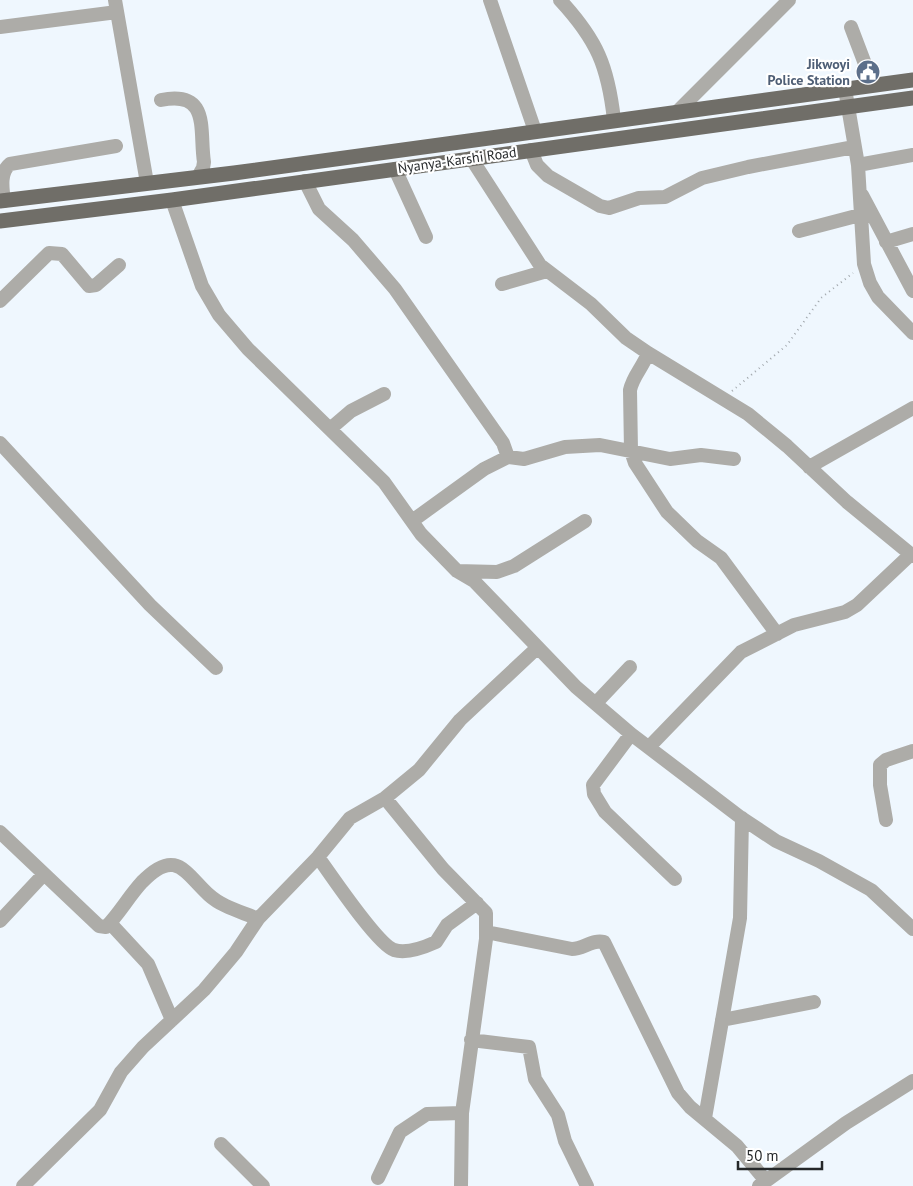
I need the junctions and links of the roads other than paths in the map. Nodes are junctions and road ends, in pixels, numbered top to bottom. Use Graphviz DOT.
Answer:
graph roads {
  1 [pos="490,0"];
  2 [pos="560,0"];
  3 [pos="790,0"];
  4 [pos="116,6"];
  5 [pos="0,27"];
  6 [pos="851,27"];
  7 [pos="913,80"];
  8 [pos="873,85"];
  9 [pos="845,89"];
  10 [pos="913,98"];
  11 [pos="161,100"];
  12 [pos="848,107"];
  13 [pos="676,113"];
  14 [pos="614,120"];
  15 [pos="535,131"];
  16 [pos="116,146"];
  17 [pos="854,147"];
  18 [pos="531,150"];
  19 [pos="913,155"];
  20 [pos="471,158"];
  21 [pos="858,165"];
  22 [pos="395,169"];
  23 [pos="198,177"];
  24 [pos="305,181"];
  25 [pos="147,183"];
  26 [pos="861,193"];
  27 [pos="19,199"];
  28 [pos="172,200"];
  29 [pos="2,201"];
  30 [pos="860,215"];
  31 [pos="20,218"];
  32 [pos="0,221"];
  33 [pos="799,231"];
  34 [pos="913,234"];
  35 [pos="426,237"];
  36 [pos="886,242"];
  37 [pos="119,265"];
  38 [pos="547,271"];
  39 [pos="502,284"];
  40 [pos="913,291"];
  41 [pos="0,301"];
  42 [pos="913,333"];
  43 [pos="648,353"];
  44 [pos="384,394"];
  45 [pos="913,408"];
  46 [pos="330,429"];
  47 [pos="0,442"];
  48 [pos="631,452"];
  49 [pos="508,457"];
  50 [pos="734,459"];
  51 [pos="809,467"];
  52 [pos="412,521"];
  53 [pos="585,521"];
  54 [pos="912,555"];
  55 [pos="457,571"];
  56 [pos="777,634"];
  57 [pos="537,648"];
  58 [pos="630,667"];
  59 [pos="216,668"];
  60 [pos="596,703"];
  61 [pos="632,734"];
  62 [pos="649,747"];
  63 [pos="913,751"];
  64 [pos="384,798"];
  65 [pos="742,818"];
  66 [pos="886,820"];
  67 [pos="0,832"];
  68 [pos="318,857"];
  69 [pos="44,874"];
  70 [pos="675,879"];
  71 [pos="477,903"];
  72 [pos="258,919"];
  73 [pos="0,921"];
  74 [pos="110,923"];
  75 [pos="913,928"];
  76 [pos="486,932"];
  77 [pos="814,1002"];
  78 [pos="172,1020"];
  79 [pos="722,1020"];
  80 [pos="471,1040"];
  81 [pos="913,1081"];
  82 [pos="462,1113"];
  83 [pos="705,1118"];
  84 [pos="221,1144"];
  85 [pos="378,1178"];
  86 [pos="762,1183"];
  87 [pos="23,1186"];
  88 [pos="263,1186"];
  89 [pos="461,1186"];
  90 [pos="587,1186"];
  1 -- 15 [label="street"];
  2 -- 14 [label="street"];
  3 -- 13 [label="street"];
  4 -- 5 [label="street"];
  4 -- 25 [label="street"];
  6 -- 8 [label="street"];
  7 -- 8 [label="main road, Nyanya-Karshi Road"];
  8 -- 9 [label="main road, Nyanya-Karshi Road"];
  9 -- 12 [label="street"];
  9 -- 13 [label="main road, Nyanya-Karshi Road"];
  10 -- 12 [label="main road, Nyanya-Karshi Road"];
  11 -- 23 [label="street"];
  12 -- 17 [label="street"];
  12 -- 18 [label="main road, Nyanya-Karshi Road"];
  13 -- 14 [label="main road, Nyanya-Karshi Road"];
  14 -- 15 [label="main road, Nyanya-Karshi Road"];
  15 -- 23 [label="main road, Nyanya-Karshi Road"];
  16 -- 29 [label="street"];
  17 -- 18 [label="street"];
  17 -- 21 [label="street"];
  18 -- 20 [label="main road, Nyanya-Karshi Road"];
  19 -- 21 [label="street"];
  20 -- 22 [label="main road, Nyanya-Karshi Road"];
  20 -- 38 [label="street"];
  21 -- 26 [label="street"];
  22 -- 24 [label="main road, Nyanya-Karshi Road"];
  22 -- 35 [label="street"];
  23 -- 25 [label="main road, Nyanya-Karshi Road"];
  24 -- 28 [label="main road, Nyanya-Karshi Road"];
  24 -- 49 [label="street"];
  25 -- 27 [label="main road, Nyanya-Karshi Road"];
  26 -- 30 [label="street"];
  26 -- 36 [label="street"];
  27 -- 29 [label="main road, Nyanya-Karshi Road"];
  27 -- 31 [label="main road"];
  28 -- 31 [label="main road, Nyanya-Karshi Road"];
  28 -- 46 [label="street"];
  30 -- 33 [label="street"];
  30 -- 42 [label="street"];
  31 -- 32 [label="main road, Nyanya-Karshi Road"];
  34 -- 36 [label="street"];
  36 -- 40 [label="street"];
  37 -- 41 [label="street"];
  38 -- 39 [label="street"];
  38 -- 43 [label="street"];
  43 -- 48 [label="street"];
  43 -- 51 [label="street"];
  44 -- 46 [label="street"];
  45 -- 51 [label="street"];
  46 -- 52 [label="street"];
  47 -- 59 [label="street"];
  48 -- 49 [label="street"];
  48 -- 50 [label="street"];
  48 -- 56 [label="street"];
  49 -- 52 [label="street"];
  51 -- 54 [label="street"];
  52 -- 55 [label="street"];
  53 -- 55 [label="street"];
  54 -- 56 [label="street"];
  55 -- 57 [label="street"];
  56 -- 62 [label="street"];
  57 -- 60 [label="street"];
  57 -- 64 [label="street"];
  58 -- 60 [label="street"];
  60 -- 61 [label="street"];
  61 -- 62 [label="street"];
  61 -- 70 [label="street"];
  62 -- 65 [label="street"];
  63 -- 66 [label="street"];
  64 -- 68 [label="street"];
  64 -- 71 [label="street"];
  65 -- 75 [label="street"];
  65 -- 79 [label="street"];
  67 -- 69 [label="street"];
  68 -- 71 [label="street"];
  68 -- 72 [label="street"];
  69 -- 73 [label="street"];
  69 -- 74 [label="street"];
  71 -- 76 [label="street"];
  72 -- 74 [label="street"];
  72 -- 78 [label="street"];
  74 -- 78 [label="street"];
  76 -- 80 [label="street"];
  76 -- 83 [label="street"];
  77 -- 79 [label="street"];
  78 -- 87 [label="street"];
  79 -- 83 [label="street"];
  80 -- 82 [label="street"];
  80 -- 90 [label="street"];
  81 -- 86 [label="street"];
  82 -- 85 [label="street"];
  82 -- 89 [label="street"];
  83 -- 86 [label="street"];
  84 -- 88 [label="street"];
}
